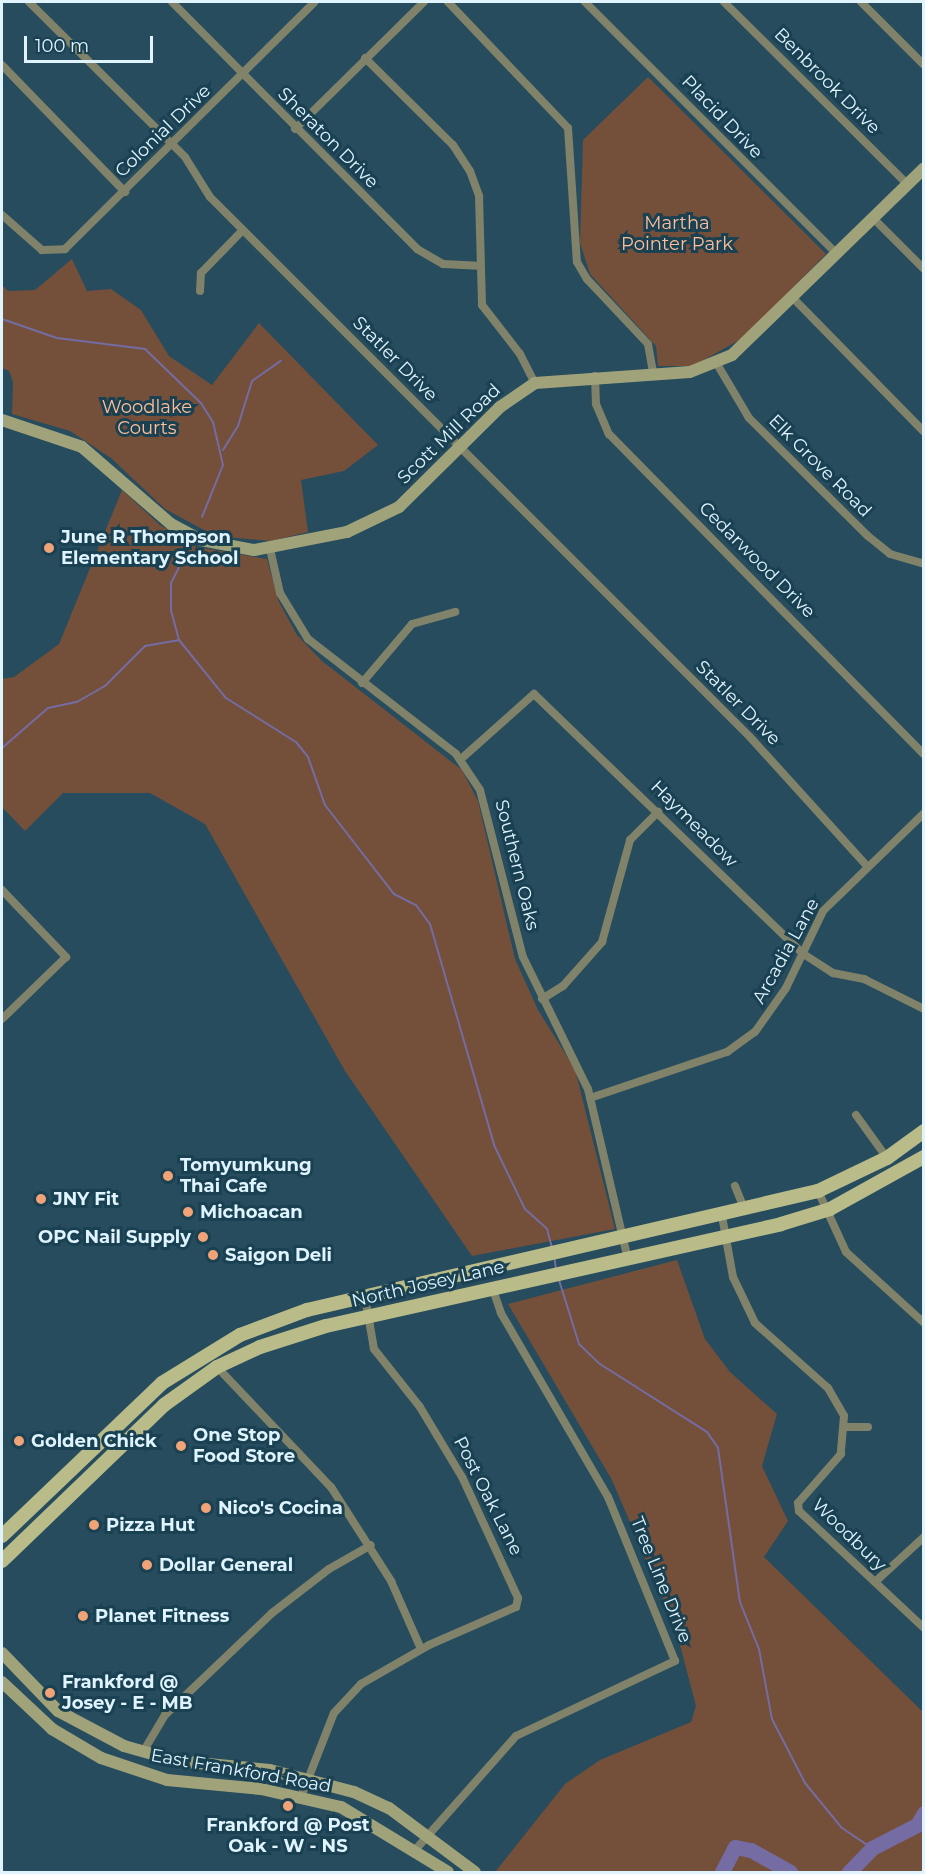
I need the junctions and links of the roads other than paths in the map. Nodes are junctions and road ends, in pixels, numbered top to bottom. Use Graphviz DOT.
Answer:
graph roads {
  1 [pos="30,2"];
  2 [pos="172,2"];
  3 [pos="424,2"];
  4 [pos="448,2"];
  5 [pos="585,2"];
  6 [pos="724,2"];
  7 [pos="861,2"];
  8 [pos="311,3"];
  9 [pos="365,58"];
  10 [pos="2,65"];
  11 [pos="924,65"];
  12 [pos="243,75"];
  13 [pos="295,129"];
  14 [pos="173,145"];
  15 [pos="924,168"];
  16 [pos="907,184"];
  17 [pos="125,192"];
  18 [pos="2,215"];
  19 [pos="873,218"];
  20 [pos="243,230"];
  21 [pos="837,254"];
  22 [pos="478,266"];
  23 [pos="924,269"];
  24 [pos="200,291"];
  25 [pos="793,298"];
  26 [pos="717,364"];
  27 [pos="653,374"];
  28 [pos="596,375"];
  29 [pos="535,383"];
  30 [pos="2,420"];
  31 [pos="924,432"];
  32 [pos="459,448"];
  33 [pos="270,549"];
  34 [pos="924,564"];
  35 [pos="455,612"];
  36 [pos="362,683"];
  37 [pos="924,754"];
  38 [pos="460,759"];
  39 [pos="658,812"];
  40 [pos="924,813"];
  41 [pos="867,866"];
  42 [pos="2,890"];
  43 [pos="802,953"];
  44 [pos="542,999"];
  45 [pos="924,1009"];
  46 [pos="2,1019"];
  47 [pos="590,1098"];
  48 [pos="856,1116"];
  49 [pos="924,1131"];
  50 [pos="887,1158"];
  51 [pos="923,1159"];
  52 [pos="735,1186"];
  53 [pos="818,1191"];
  54 [pos="830,1209"];
  55 [pos="746,1212"];
  56 [pos="722,1216"];
  57 [pos="624,1238"];
  58 [pos="726,1238"];
  59 [pos="628,1260"];
  60 [pos="492,1287"];
  61 [pos="365,1297"];
  62 [pos="368,1318"];
  63 [pos="924,1323"];
  64 [pos="217,1367"];
  65 [pos="118,1422"];
  66 [pos="846,1427"];
  67 [pos="868,1427"];
  68 [pos="134,1433"];
  69 [pos="2,1536"];
  70 [pos="924,1537"];
  71 [pos="371,1545"];
  72 [pos="2,1561"];
  73 [pos="875,1582"];
  74 [pos="924,1628"];
  75 [pos="421,1649"];
  76 [pos="2,1653"];
  77 [pos="2,1682"];
  78 [pos="69,1719"];
  79 [pos="58,1733"];
  80 [pos="143,1752"];
  81 [pos="306,1778"];
  82 [pos="301,1797"];
  83 [pos="427,1834"];
  84 [pos="416,1849"];
  85 [pos="448,1872"];
  86 [pos="475,1872"];
  1 -- 14 [label="street, Statler Drive"];
  2 -- 12 [label="street, Sheraton Drive"];
  3 -- 9 [label="street"];
  4 -- 27 [label="street"];
  5 -- 21 [label="street, Placid Drive"];
  6 -- 16 [label="street, Benbrook Drive"];
  7 -- 11 [label="street"];
  8 -- 12 [label="street, Colonial Drive"];
  9 -- 13 [label="street"];
  9 -- 22 [label="street"];
  10 -- 17 [label="street"];
  12 -- 13 [label="street, Sheraton Drive"];
  12 -- 14 [label="street, Colonial Drive"];
  13 -- 22 [label="street, Sheraton Drive"];
  14 -- 17 [label="street, Colonial Drive"];
  14 -- 20 [label="street, Statler Drive"];
  15 -- 16 [label="street, Scott Mill Road"];
  16 -- 19 [label="street, Scott Mill Road"];
  17 -- 18 [label="street, Colonial Drive"];
  19 -- 21 [label="street, Scott Mill Road"];
  19 -- 23 [label="street"];
  20 -- 24 [label="street"];
  20 -- 32 [label="street, Statler Drive"];
  21 -- 25 [label="street, Scott Mill Road"];
  22 -- 29 [label="street"];
  25 -- 26 [label="street, Scott Mill Road"];
  25 -- 31 [label="street"];
  26 -- 27 [label="street, Scott Mill Road"];
  26 -- 34 [label="street, Elk Grove Road"];
  27 -- 28 [label="street, Scott Mill Road"];
  28 -- 29 [label="street, Scott Mill Road"];
  28 -- 37 [label="street, Cedarwood Drive"];
  29 -- 32 [label="street, Scott Mill Road"];
  30 -- 33 [label="street, Scott Mill Road"];
  32 -- 33 [label="street, Scott Mill Road"];
  32 -- 41 [label="street, Statler Drive"];
  33 -- 36 [label="street, Southern Oaks"];
  35 -- 36 [label="street"];
  36 -- 38 [label="street, Southern Oaks"];
  38 -- 39 [label="street, Haymeadow"];
  38 -- 44 [label="street, Southern Oaks"];
  39 -- 43 [label="street, Haymeadow"];
  39 -- 44 [label="street"];
  40 -- 41 [label="street, Arcadia Lane"];
  41 -- 43 [label="street, Arcadia Lane"];
  42 -- 46 [label="street"];
  43 -- 45 [label="street, Haymeadow"];
  43 -- 47 [label="street, Arcadia Lane"];
  44 -- 47 [label="street, Southern Oaks"];
  47 -- 57 [label="street, Southern Oaks"];
  48 -- 50 [label="street"];
  49 -- 50 [label="main road, North Josey Lane"];
  50 -- 53 [label="main road, North Josey Lane"];
  51 -- 54 [label="main road, North Josey Lane"];
  52 -- 55 [label="street"];
  53 -- 54 [label="street"];
  53 -- 55 [label="main road, North Josey Lane"];
  54 -- 58 [label="main road, North Josey Lane"];
  54 -- 63 [label="street"];
  55 -- 56 [label="main road, North Josey Lane"];
  56 -- 57 [label="main road, North Josey Lane"];
  56 -- 58 [label="street"];
  57 -- 59 [label="street, Southern Oaks"];
  57 -- 61 [label="main road, North Josey Lane"];
  58 -- 59 [label="main road, North Josey Lane"];
  58 -- 66 [label="street"];
  59 -- 60 [label="main road, North Josey Lane"];
  60 -- 62 [label="main road, North Josey Lane"];
  60 -- 83 [label="street, Tree Line Drive"];
  61 -- 62 [label="street, Post Oak Lane"];
  61 -- 65 [label="main road, North Josey Lane"];
  62 -- 64 [label="main road, North Josey Lane"];
  62 -- 75 [label="street, Post Oak Lane"];
  64 -- 68 [label="main road, North Josey Lane"];
  64 -- 71 [label="street"];
  65 -- 68 [label="main road"];
  65 -- 69 [label="main road, North Josey Lane"];
  66 -- 67 [label="street"];
  66 -- 73 [label="street, Woodbury"];
  68 -- 72 [label="main road, North Josey Lane"];
  70 -- 73 [label="street"];
  71 -- 75 [label="street"];
  71 -- 80 [label="street"];
  73 -- 74 [label="street, Woodbury"];
  75 -- 81 [label="street, Post Oak Lane"];
  76 -- 78 [label="street, East Frankford Road"];
  77 -- 79 [label="street, East Frankford Road"];
  78 -- 79 [label="street"];
  78 -- 80 [label="street, East Frankford Road"];
  79 -- 82 [label="street, East Frankford Road"];
  80 -- 81 [label="street, East Frankford Road"];
  81 -- 82 [label="street, Post Oak Lane"];
  81 -- 83 [label="street, East Frankford Road"];
  82 -- 84 [label="street, East Frankford Road"];
  83 -- 84 [label="street, Tree Line Drive"];
  83 -- 86 [label="street, East Frankford Road"];
  84 -- 85 [label="street, East Frankford Road"];
}
